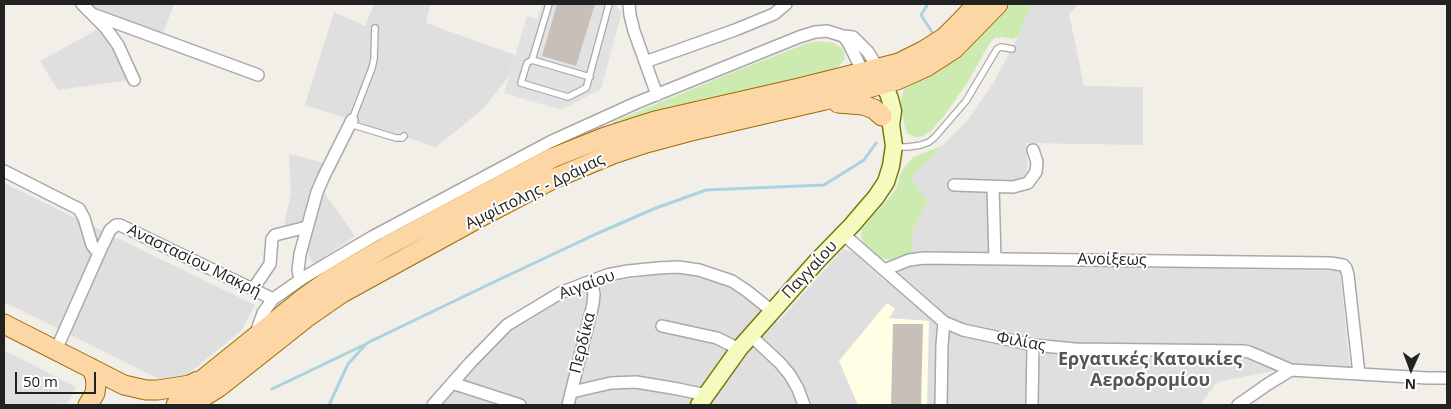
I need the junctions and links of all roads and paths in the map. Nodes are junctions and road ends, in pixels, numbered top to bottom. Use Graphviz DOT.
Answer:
graph roads {
  1 [pos="82,4"];
  2 [pos="549,4"];
  3 [pos="609,4"];
  4 [pos="629,4"];
  5 [pos="786,4"];
  6 [pos="976,4"];
  7 [pos="998,4"];
  8 [pos="95,15"];
  9 [pos="375,28"];
  10 [pos="941,48"];
  11 [pos="1012,49"];
  12 [pos="532,60"];
  13 [pos="644,62"];
  14 [pos="258,75"];
  15 [pos="590,77"];
  16 [pos="874,78"];
  17 [pos="134,80"];
  18 [pos="657,95"];
  19 [pos="765,114"];
  20 [pos="351,122"];
  21 [pos="890,131"];
  22 [pos="404,136"];
  23 [pos="1033,150"];
  24 [pos="4,171"];
  25 [pos="954,185"];
  26 [pos="993,187"];
  27 [pos="307,227"];
  28 [pos="843,234"];
  29 [pos="100,252"];
  30 [pos="995,259"];
  31 [pos="884,270"];
  32 [pos="300,280"];
  33 [pos="591,281"];
  34 [pos="253,289"];
  35 [pos="273,299"];
  36 [pos="772,310"];
  37 [pos="4,313"];
  38 [pos="944,322"];
  39 [pos="4,324"];
  40 [pos="662,326"];
  41 [pos="750,335"];
  42 [pos="255,338"];
  43 [pos="60,341"];
  44 [pos="1033,345"];
  45 [pos="739,349"];
  46 [pos="91,368"];
  47 [pos="1290,370"];
  48 [pos="1359,374"];
  49 [pos="1447,378"];
  50 [pos="452,383"];
  51 [pos="146,390"];
  52 [pos="214,390"];
  53 [pos="572,392"];
  54 [pos="702,400"];
  55 [pos="88,405"];
  56 [pos="176,405"];
  57 [pos="433,405"];
  58 [pos="520,405"];
  59 [pos="568,405"];
  60 [pos="804,405"];
  61 [pos="941,405"];
  62 [pos="1032,405"];
  63 [pos="1238,405"];
  1 -- 8 [label="street"];
  2 -- 12 [label="lane"];
  3 -- 15 [label="lane"];
  4 -- 13 [label="street"];
  5 -- 13 [label="street"];
  6 -- 10 [label="main road, Αμφίπολης - Δράμας"];
  7 -- 10 [label="main road, Αμφίπολης - Δράμας"];
  8 -- 14 [label="street"];
  8 -- 17 [label="street"];
  9 -- 20 [label="lane"];
  10 -- 16 [label="main road, Αμφίπολης - Δράμας"];
  11 -- 21 [label="lane"];
  12 -- 15 [label="lane"];
  12 -- 15 [label="lane"];
  13 -- 18 [label="street"];
  16 -- 18 [label="street"];
  16 -- 19 [label="main road, Αμφίπολης - Δράμας"];
  16 -- 21 [label="main road"];
  16 -- 42 [label="main road, Αμφίπολης - Δράμας"];
  18 -- 32 [label="street"];
  19 -- 21 [label="main road"];
  19 -- 52 [label="main road, Αμφίπολης - Δράμας"];
  20 -- 22 [label="lane"];
  20 -- 27 [label="street"];
  21 -- 28 [label="main road, Παγγαίου"];
  23 -- 26 [label="street"];
  24 -- 29 [label="street"];
  25 -- 26 [label="street"];
  26 -- 30 [label="street"];
  27 -- 32 [label="street"];
  27 -- 34 [label="street"];
  28 -- 31 [label="street, Φιλίας"];
  28 -- 36 [label="main road, Παγγαίου"];
  29 -- 34 [label="street, Αναστασίου Μακρή"];
  29 -- 43 [label="street"];
  30 -- 31 [label="street, Ανοίξεως"];
  30 -- 48 [label="street, Ανοίξεως"];
  31 -- 38 [label="street, Φιλίας"];
  32 -- 35 [label="street"];
  33 -- 36 [label="street, Αιγαίου"];
  33 -- 50 [label="street, Αιγαίου"];
  33 -- 53 [label="street, Περδίκα"];
  34 -- 35 [label="street, Αναστασίου Μακρή"];
  35 -- 42 [label="street, Αναστασίου Μακρή"];
  36 -- 41 [label="main road, Παγγαίου"];
  37 -- 43 [label="main road"];
  38 -- 44 [label="street, Φιλίας"];
  38 -- 61 [label="street"];
  39 -- 46 [label="main road"];
  40 -- 45 [label="street"];
  41 -- 45 [label="main road, Παγγαίου"];
  41 -- 60 [label="street"];
  42 -- 52 [label="main road, Αμφίπολης - Δράμας"];
  43 -- 51 [label="main road"];
  44 -- 47 [label="street, Φιλίας"];
  44 -- 62 [label="street"];
  45 -- 54 [label="main road, Παγγαίου"];
  46 -- 51 [label="main road"];
  46 -- 55 [label="main road"];
  47 -- 48 [label="street"];
  47 -- 63 [label="street"];
  48 -- 49 [label="street"];
  50 -- 57 [label="street, Αιγαίου"];
  50 -- 58 [label="street"];
  51 -- 52 [label="main road"];
  51 -- 56 [label="main road"];
  52 -- 56 [label="main road, Αμφίπολης - Δράμας"];
  53 -- 54 [label="street"];
  53 -- 59 [label="street, Περδίκα"];
}
